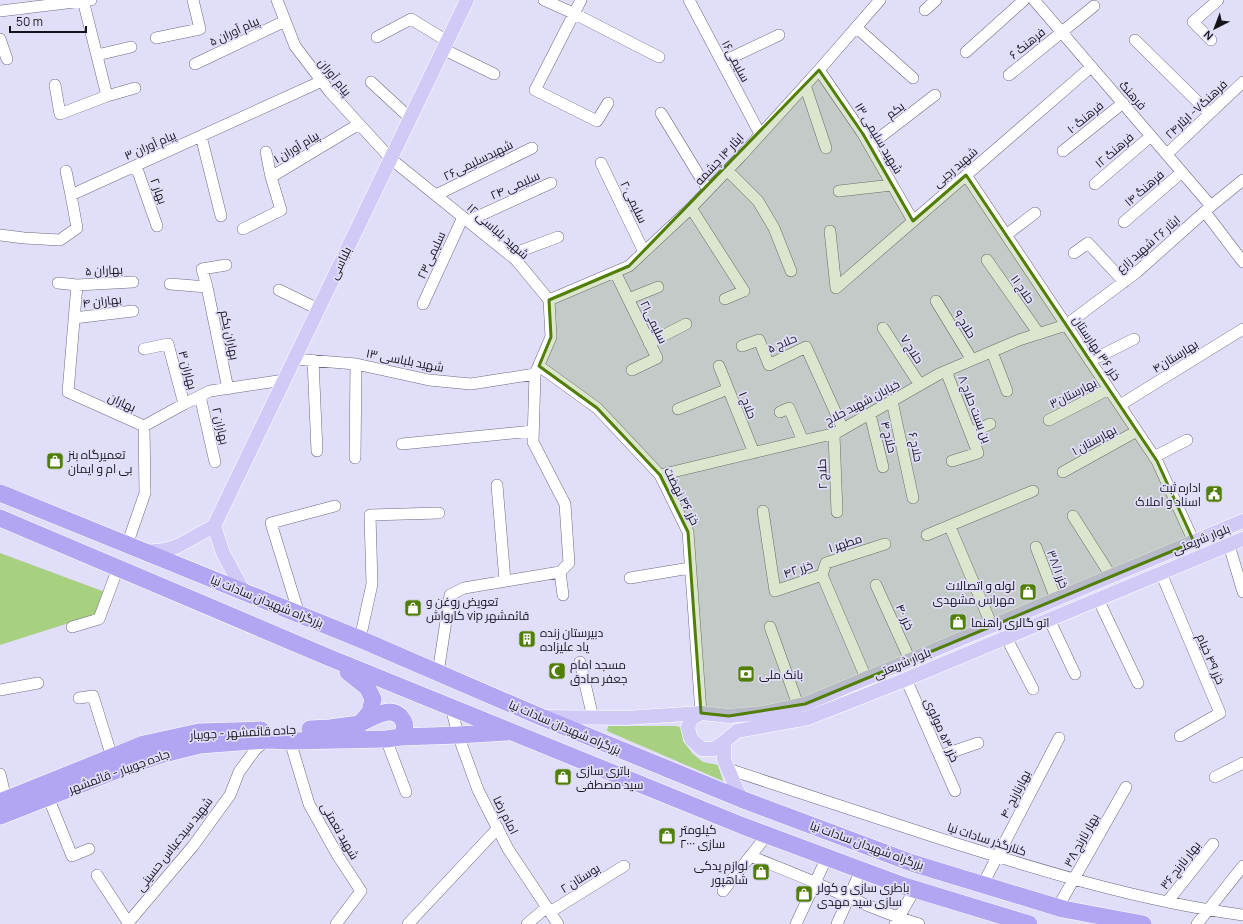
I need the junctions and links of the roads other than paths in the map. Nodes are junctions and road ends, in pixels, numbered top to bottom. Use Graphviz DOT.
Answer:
graph roads {
  1 [pos="86,0"];
  2 [pos="193,0"];
  3 [pos="277,0"];
  4 [pos="467,0"];
  5 [pos="544,0"];
  6 [pos="581,0"];
  7 [pos="689,0"];
  8 [pos="880,0"];
  9 [pos="936,0"];
  10 [pos="1032,0"];
  11 [pos="1218,0"];
  12 [pos="1094,6"];
  13 [pos="925,10"];
  14 [pos="0,11"];
  15 [pos="573,13"];
  16 [pos="285,21"];
  17 [pos="857,28"];
  18 [pos="1062,32"];
  19 [pos="779,35"];
  20 [pos="376,37"];
  21 [pos="156,38"];
  22 [pos="0,39"];
  23 [pos="1135,40"];
  24 [pos="1211,40"];
  25 [pos="445,45"];
  26 [pos="131,47"];
  27 [pos="966,52"];
  28 [pos="97,55"];
  29 [pos="659,57"];
  30 [pos="6,59"];
  31 [pos="722,62"];
  32 [pos="194,64"];
  33 [pos="1092,67"];
  34 [pos="819,70"];
  35 [pos="494,74"];
  36 [pos="1009,75"];
  37 [pos="913,78"];
  38 [pos="322,81"];
  39 [pos="371,82"];
  40 [pos="1243,82"];
  41 [pos="55,85"];
  42 [pos="805,85"];
  43 [pos="135,88"];
  44 [pos="935,95"];
  45 [pos="107,96"];
  46 [pos="608,103"];
  47 [pos="1123,103"];
  48 [pos="1209,113"];
  49 [pos="661,114"];
  50 [pos="410,118"];
  51 [pos="359,124"];
  52 [pos="760,134"];
  53 [pos="201,136"];
  54 [pos="1151,136"];
  55 [pos="870,145"];
  56 [pos="532,148"];
  57 [pos="826,148"];
  58 [pos="1063,151"];
  59 [pos="266,152"];
  60 [pos="1167,154"];
  61 [pos="391,159"];
  62 [pos="601,163"];
  63 [pos="136,166"];
  64 [pos="727,170"];
  65 [pos="66,171"];
  66 [pos="1182,172"];
  67 [pos="966,175"];
  68 [pos="271,177"];
  69 [pos="1243,180"];
  70 [pos="551,183"];
  71 [pos="1095,184"];
  72 [pos="892,185"];
  73 [pos="708,190"];
  74 [pos="839,190"];
  75 [pos="71,195"];
  76 [pos="436,195"];
  77 [pos="691,208"];
  78 [pos="1208,209"];
  79 [pos="1035,213"];
  80 [pos="221,216"];
  81 [pos="465,219"];
  82 [pos="913,221"];
  83 [pos="1124,222"];
  84 [pos="157,226"];
  85 [pos="243,229"];
  86 [pos="830,231"];
  87 [pos="0,235"];
  88 [pos="1006,235"];
  89 [pos="558,237"];
  90 [pos="644,252"];
  91 [pos="1074,252"];
  92 [pos="510,255"];
  93 [pos="987,260"];
  94 [pos="1243,262"];
  95 [pos="226,266"];
  96 [pos="791,271"];
  97 [pos="615,272"];
  98 [pos="133,282"];
  99 [pos="1124,282"];
  100 [pos="58,283"];
  101 [pos="170,284"];
  102 [pos="77,285"];
  103 [pos="207,287"];
  104 [pos="658,287"];
  105 [pos="280,290"];
  106 [pos="628,299"];
  107 [pos="725,299"];
  108 [pos="549,300"];
  109 [pos="936,301"];
  110 [pos="423,304"];
  111 [pos="318,309"];
  112 [pos="133,311"];
  113 [pos="74,318"];
  114 [pos="686,324"];
  115 [pos="1066,325"];
  116 [pos="883,328"];
  117 [pos="1243,329"];
  118 [pos="1039,334"];
  119 [pos="1134,339"];
  120 [pos="649,343"];
  121 [pos="742,346"];
  122 [pos="144,349"];
  123 [pos="992,352"];
  124 [pos="294,359"];
  125 [pos="313,360"];
  126 [pos="972,360"];
  127 [pos="1090,361"];
  128 [pos="356,364"];
  129 [pos="719,366"];
  130 [pos="537,370"];
  131 [pos="632,370"];
  132 [pos="946,371"];
  133 [pos="284,380"];
  134 [pos="920,385"];
  135 [pos="228,388"];
  136 [pos="728,389"];
  137 [pos="1109,389"];
  138 [pos="1007,391"];
  139 [pos="200,396"];
  140 [pos="892,401"];
  141 [pos="184,404"];
  142 [pos="1120,405"];
  143 [pos="678,409"];
  144 [pos="780,412"];
  145 [pos="870,414"];
  146 [pos="1049,420"];
  147 [pos="990,424"];
  148 [pos="144,426"];
  149 [pos="533,431"];
  150 [pos="1137,431"];
  151 [pos="838,432"];
  152 [pos="970,433"];
  153 [pos="1187,440"];
  154 [pos="803,441"];
  155 [pos="402,444"];
  156 [pos="317,451"];
  157 [pos="754,453"];
  158 [pos="1154,457"];
  159 [pos="355,458"];
  160 [pos="952,461"];
  161 [pos="215,462"];
  162 [pos="883,467"];
  163 [pos="1063,472"];
  164 [pos="660,475"];
  165 [pos="497,485"];
  166 [pos="1033,491"];
  167 [pos="0,493"];
  168 [pos="913,498"];
  169 [pos="335,506"];
  170 [pos="763,511"];
  171 [pos="837,512"];
  172 [pos="439,513"];
  173 [pos="1073,516"];
  174 [pos="0,518"];
  175 [pos="1243,521"];
  176 [pos="214,526"];
  177 [pos="950,527"];
  178 [pos="927,535"];
  179 [pos="1243,539"];
  180 [pos="1194,542"];
  181 [pos="885,544"];
  182 [pos="127,545"];
  183 [pos="1228,545"];
  184 [pos="1036,548"];
  185 [pos="145,552"];
  186 [pos="118,568"];
  187 [pos="690,568"];
  188 [pos="560,572"];
  189 [pos="1161,573"];
  190 [pos="822,575"];
  191 [pos="1111,576"];
  192 [pos="630,578"];
  193 [pos="505,581"];
  194 [pos="876,585"];
  195 [pos="244,592"];
  196 [pos="1243,592"];
  197 [pos="563,595"];
  198 [pos="1056,599"];
  199 [pos="1098,599"];
  200 [pos="299,614"];
  201 [pos="1049,619"];
  202 [pos="992,626"];
  203 [pos="72,627"];
  204 [pos="770,627"];
  205 [pos="1006,637"];
  206 [pos="360,639"];
  207 [pos="330,658"];
  208 [pos="910,660"];
  209 [pos="580,662"];
  210 [pos="438,673"];
  211 [pos="1075,674"];
  212 [pos="866,678"];
  213 [pos="906,679"];
  214 [pos="38,683"];
  215 [pos="1138,683"];
  216 [pos="1033,689"];
  217 [pos="0,690"];
  218 [pos="79,698"];
  219 [pos="798,705"];
  220 [pos="451,707"];
  221 [pos="701,713"];
  222 [pos="541,717"];
  223 [pos="593,718"];
  224 [pos="360,724"];
  225 [pos="511,732"];
  226 [pos="458,735"];
  227 [pos="1180,736"];
  228 [pos="393,738"];
  229 [pos="1059,738"];
  230 [pos="266,740"];
  231 [pos="290,741"];
  232 [pos="724,742"];
  233 [pos="978,743"];
  234 [pos="940,756"];
  235 [pos="112,757"];
  236 [pos="1243,763"];
  237 [pos="728,769"];
  238 [pos="0,774"];
  239 [pos="1215,777"];
  240 [pos="1126,787"];
  241 [pos="955,791"];
  242 [pos="406,792"];
  243 [pos="48,797"];
  244 [pos="741,799"];
  245 [pos="3,801"];
  246 [pos="0,816"];
  247 [pos="498,828"];
  248 [pos="767,835"];
  249 [pos="1213,844"];
  250 [pos="89,849"];
  251 [pos="750,856"];
  252 [pos="997,857"];
  253 [pos="827,858"];
  254 [pos="624,866"];
  255 [pos="1243,866"];
  256 [pos="861,870"];
  257 [pos="97,875"];
  258 [pos="1073,880"];
  259 [pos="815,882"];
  260 [pos="983,884"];
  261 [pos="915,890"];
  262 [pos="723,891"];
  263 [pos="848,898"];
  264 [pos="1168,901"];
  265 [pos="1058,907"];
  266 [pos="548,909"];
  267 [pos="1208,910"];
  268 [pos="1243,915"];
  269 [pos="897,921"];
  270 [pos="128,923"];
  271 [pos="336,924"];
  272 [pos="408,924"];
  273 [pos="527,924"];
  274 [pos="558,924"];
  275 [pos="796,924"];
  276 [pos="837,924"];
  277 [pos="919,924"];
  278 [pos="1029,924"];
  279 [pos="1143,924"];
  280 [pos="1197,924"];
  1 -- 14 [label="street"];
  1 -- 28 [label="street"];
  2 -- 21 [label="street"];
  3 -- 16 [label="street, پیام آوران"];
  4 -- 25 [label="main road, بلباسی"];
  5 -- 15 [label="street"];
  6 -- 15 [label="street"];
  7 -- 31 [label="street, سلیمی۱۶"];
  8 -- 17 [label="street, ایثار ۱۴ چشمه"];
  9 -- 13 [label="street"];
  10 -- 18 [label="street, فرهنگ"];
  10 -- 27 [label="street"];
  11 -- 24 [label="street"];
  12 -- 18 [label="street, فرهنگ ۶"];
  15 -- 29 [label="street"];
  15 -- 46 [label="street"];
  16 -- 32 [label="street, پیام آوران ۵"];
  16 -- 38 [label="street, پیام آوران"];
  17 -- 34 [label="street, ایثار ۱۴ چشمه"];
  17 -- 37 [label="street"];
  18 -- 33 [label="street, فرهنگ"];
  18 -- 36 [label="street, فرهنگ ۶"];
  19 -- 31 [label="street"];
  20 -- 25 [label="street"];
  22 -- 30 [label="street"];
  23 -- 48 [label="street"];
  25 -- 35 [label="street"];
  25 -- 50 [label="main road, بلباسی"];
  26 -- 28 [label="street"];
  28 -- 45 [label="street"];
  31 -- 52 [label="street, سلیمی۱۶"];
  33 -- 47 [label="street, فرهنگ"];
  33 -- 67 [label="street, شهید رجبی"];
  34 -- 42 [label="street, ایثار ۱۴ چشمه"];
  34 -- 55 [label="street, شهید سلیمی ۱۳"];
  38 -- 51 [label="street, پیام آوران"];
  38 -- 53 [label="street, پیام آوران ۳"];
  39 -- 50 [label="street"];
  40 -- 48 [label="street, فرهنگ۷- ایثار۲۴"];
  41 -- 45 [label="street"];
  42 -- 52 [label="street, ایثار ۱۴ چشمه"];
  42 -- 57 [label="street"];
  43 -- 45 [label="street"];
  44 -- 55 [label="street, یکم"];
  47 -- 54 [label="street, فرهنگ"];
  47 -- 58 [label="street, فرهنگ ۱۰"];
  48 -- 60 [label="street, فرهنگ۷- ایثار۲۴"];
  49 -- 73 [label="street"];
  50 -- 61 [label="main road, بلباسی"];
  51 -- 61 [label="street, پیام آوران"];
  51 -- 68 [label="street, پیام آوران ۱"];
  52 -- 64 [label="street, ایثار ۱۴ چشمه"];
  53 -- 63 [label="street, پیام آوران ۳"];
  53 -- 80 [label="street"];
  54 -- 60 [label="street, فرهنگ"];
  54 -- 71 [label="street, فرهنگ ۱۲"];
  55 -- 72 [label="street, شهید سلیمی ۱۳"];
  56 -- 76 [label="street, شهیدسلیمی۲۶"];
  59 -- 68 [label="street"];
  60 -- 66 [label="street, فرهنگ"];
  61 -- 76 [label="street, شهید بلباسی ١٢"];
  61 -- 111 [label="main road, بلباسی"];
  62 -- 90 [label="street, سلیمی۲۰"];
  63 -- 75 [label="street, پیام آوران ۳"];
  63 -- 84 [label="street, بهار ۲"];
  64 -- 73 [label="street, ایثار ۱۴ چشمه"];
  64 -- 96 [label="street"];
  65 -- 75 [label="street"];
  66 -- 78 [label="street, فرهنگ"];
  66 -- 83 [label="street, فرهنگ ۱۴"];
  67 -- 82 [label="street, شهید رجبی"];
  67 -- 88 [label="street, خزر ۳۶ بهارستان"];
  68 -- 85 [label="street, پیام آوران ۱"];
  69 -- 78 [label="street, ایثار ۲۶ شهید زارع"];
  70 -- 81 [label="street, سلیمی ۲۴"];
  72 -- 74 [label="street"];
  72 -- 82 [label="street, شهید سلیمی ۱۳"];
  73 -- 77 [label="street, ایثار ۱۴ چشمه"];
  75 -- 87 [label="street"];
  76 -- 81 [label="street, شهید بلباسی ١٢"];
  77 -- 90 [label="street, ایثار ۱۴ چشمه"];
  77 -- 107 [label="street"];
  78 -- 94 [label="street, فرهنگ"];
  78 -- 99 [label="street, ایثار ۲۶ شهید زارع"];
  79 -- 88 [label="street"];
  81 -- 92 [label="street, شهید بلباسی ١٢"];
  81 -- 110 [label="street, سلیمی۲۳"];
  82 -- 86 [label="street, شهید رجبی"];
  88 -- 115 [label="street, خزر ۳۶ بهارستان"];
  89 -- 92 [label="street"];
  90 -- 97 [label="street, ایثار ۱۴ چشمه"];
  91 -- 99 [label="street"];
  92 -- 108 [label="street, شهید بلباسی ١٢"];
  93 -- 118 [label="street, حلاج ۱۱"];
  95 -- 103 [label="street, بهاران یکم"];
  97 -- 106 [label="street, سلیمی۲۱"];
  97 -- 108 [label="street, ایثار ۱۴ چشمه"];
  98 -- 102 [label="street, بهاران ۵"];
  99 -- 115 [label="street, ایثار ۲۶ شهید زارع"];
  100 -- 102 [label="street"];
  101 -- 103 [label="street"];
  102 -- 113 [label="street, بهاران"];
  103 -- 135 [label="street, بهاران یکم"];
  104 -- 106 [label="street"];
  105 -- 111 [label="street"];
  106 -- 120 [label="street, سلیمی۲۱"];
  108 -- 130 [label="street"];
  109 -- 126 [label="street, حلاج ۹"];
  111 -- 124 [label="main road, بلباسی"];
  112 -- 113 [label="street, بهاران ۴"];
  113 -- 148 [label="street, بهاران"];
  114 -- 120 [label="street"];
  115 -- 118 [label="street, خیابان شهید حلاج"];
  115 -- 127 [label="street, خزر ۳۶ بهارستان"];
  116 -- 134 [label="street, حلاج ۷"];
  117 -- 142 [label="street, بهارستان۴"];
  118 -- 123 [label="street, خیابان شهید حلاج"];
  119 -- 127 [label="street"];
  120 -- 131 [label="street, سلیمی۲۱"];
  121 -- 151 [label="street, حلاج ۵"];
  122 -- 141 [label="street, بهاران ۳"];
  123 -- 126 [label="street, خیابان شهید حلاج"];
  123 -- 138 [label="street"];
  124 -- 125 [label="street, شهید بلباسی ١٣"];
  124 -- 133 [label="main road, بلباسی"];
  125 -- 128 [label="street, شهید بلباسی ١٣"];
  125 -- 156 [label="street"];
  126 -- 132 [label="street, خیابان شهید حلاج"];
  127 -- 137 [label="street, خزر ۳۶ بهارستان"];
  128 -- 130 [label="street, شهید بلباسی ١٣"];
  128 -- 159 [label="street"];
  129 -- 136 [label="street, حلاج ۱"];
  130 -- 149 [label="street"];
  130 -- 164 [label="street, خزر ۴۶ نهضت"];
  132 -- 134 [label="street, خیابان شهید حلاج"];
  132 -- 152 [label="street, بن بست حلاج ۸"];
  133 -- 135 [label="street, بهاران"];
  133 -- 176 [label="main road, بلباسی"];
  134 -- 140 [label="street, خیابان شهید حلاج"];
  135 -- 139 [label="street, بهاران"];
  136 -- 143 [label="street"];
  136 -- 157 [label="street, حلاج ۱"];
  137 -- 142 [label="street, خزر ۳۶ بهارستان"];
  137 -- 146 [label="street, بهارستان۳"];
  139 -- 141 [label="street, بهاران"];
  139 -- 161 [label="street, بهاران ۲"];
  140 -- 145 [label="street, خیابان شهید حلاج"];
  140 -- 168 [label="street, حلاج ۶"];
  141 -- 148 [label="street, بهاران"];
  142 -- 150 [label="street, خزر ۳۶ بهارستان"];
  144 -- 154 [label="street"];
  145 -- 151 [label="street, خیابان شهید حلاج"];
  145 -- 162 [label="street, حلاج ۴"];
  147 -- 152 [label="street"];
  148 -- 182 [label="street"];
  149 -- 155 [label="street"];
  149 -- 188 [label="street"];
  150 -- 158 [label="street, خزر ۳۶ بهارستان"];
  150 -- 163 [label="street, بهارستان ۱"];
  151 -- 154 [label="street, خیابان شهید حلاج"];
  151 -- 171 [label="street, حلاج ۲"];
  152 -- 160 [label="street, بن بست حلاج ۸"];
  153 -- 158 [label="street"];
  154 -- 157 [label="street, خیابان شهید حلاج"];
  157 -- 164 [label="street, خیابان شهید حلاج"];
  158 -- 180 [label="street, خزر ۳۶ بهارستان"];
  164 -- 187 [label="street, خزر ۴۶ نهضت"];
  165 -- 193 [label="street"];
  166 -- 177 [label="street"];
  167 -- 182 [label="highway, بزرگراه شهیدان سادات نیا"];
  169 -- 200 [label="street"];
  170 -- 190 [label="street, خزر ۴۲"];
  172 -- 206 [label="street"];
  173 -- 191 [label="street"];
  174 -- 186 [label="highway, بزرگراه شهیدان سادات نیا"];
  175 -- 180 [label="main road, بلوار شریعتی"];
  176 -- 185 [label="main road"];
  176 -- 195 [label="main road"];
  177 -- 178 [label="street"];
  177 -- 202 [label="street"];
  179 -- 183 [label="main road, بلوار شریعتی"];
  180 -- 191 [label="main road, بلوار شریعتی"];
  181 -- 190 [label="street, مطهر ۱"];
  182 -- 185 [label="highway, بزرگراه شهیدان سادات نیا"];
  183 -- 189 [label="main road, بلوار شریعتی"];
  183 -- 196 [label="street"];
  184 -- 198 [label="street, خزر ۳۸/۱"];
  185 -- 195 [label="highway, بزرگراه شهیدان سادات نیا"];
  186 -- 203 [label="street"];
  186 -- 207 [label="highway, بزرگراه شهیدان سادات نیا"];
  187 -- 192 [label="street"];
  187 -- 221 [label="street, خزر ۴۶ نهضت"];
  188 -- 193 [label="street"];
  188 -- 197 [label="street"];
  189 -- 199 [label="main road, بلوار شریعتی"];
  189 -- 227 [label="street, خزر ۴۹ خیام"];
  190 -- 212 [label="street, خزر ۴۲"];
  191 -- 198 [label="main road, بلوار شریعتی"];
  193 -- 210 [label="street"];
  194 -- 208 [label="street, خزر ۴۰"];
  195 -- 200 [label="highway, بزرگراه شهیدان سادات نیا"];
  198 -- 202 [label="main road, بلوار شریعتی"];
  199 -- 201 [label="main road, بلوار شریعتی"];
  199 -- 215 [label="street"];
  200 -- 206 [label="highway, بزرگراه شهیدان سادات نیا"];
  201 -- 205 [label="main road, بلوار شریعتی"];
  201 -- 211 [label="street"];
  202 -- 208 [label="main road, بلوار شریعتی"];
  204 -- 219 [label="street"];
  205 -- 213 [label="main road, بلوار شریعتی"];
  205 -- 216 [label="street"];
  206 -- 210 [label="highway, بزرگراه شهیدان سادات نیا"];
  207 -- 220 [label="highway, بزرگراه شهیدان سادات نیا"];
  207 -- 224 [label="highway"];
  208 -- 212 [label="main road, بلوار شریعتی"];
  209 -- 223 [label="street"];
  210 -- 222 [label="highway, بزرگراه شهیدان سادات نیا"];
  212 -- 219 [label="main road, بلوار شریعتی"];
  213 -- 232 [label="main road, بلوار شریعتی"];
  213 -- 234 [label="street, خزر ۵۳ مولوی"];
  214 -- 217 [label="street"];
  218 -- 235 [label="street"];
  219 -- 221 [label="main road, بلوار شریعتی"];
  220 -- 225 [label="highway, بزرگراه شهیدان سادات نیا"];
  220 -- 226 [label="street, امام رضا"];
  221 -- 223 [label="main road, بلوار شریعتی"];
  221 -- 232 [label="main road, بلوار شریعتی"];
  222 -- 223 [label="main road, بلوار شریعتی"];
  222 -- 244 [label="highway, بزرگراه شهیدان سادات نیا"];
  224 -- 228 [label="highway, جاده قائمشهر - جویبار"];
  224 -- 235 [label="highway, جاده قائمشهر - جویبار"];
  225 -- 226 [label="highway, جاده جویبار - قائمشهر"];
  225 -- 248 [label="highway, بزرگراه شهیدان سادات نیا"];
  226 -- 228 [label="highway, جاده جویبار - قائمشهر"];
  226 -- 247 [label="street, امام رضا"];
  228 -- 231 [label="highway, جاده جویبار - قائمشهر"];
  228 -- 242 [label="street"];
  229 -- 252 [label="street, بهارنارنج ۴۰"];
  230 -- 231 [label="highway, جاده جویبار - قائمشهر"];
  230 -- 243 [label="highway, جاده جویبار - قائمشهر"];
  230 -- 270 [label="street, شهید سیدعباس حسینی"];
  231 -- 271 [label="street, شهید نعمتی"];
  232 -- 237 [label="main road"];
  233 -- 234 [label="street"];
  234 -- 241 [label="street, خزر ۵۳ مولوی"];
  235 -- 245 [label="highway, جاده قائمشهر - جویبار"];
  236 -- 239 [label="street"];
  237 -- 244 [label="main road"];
  237 -- 252 [label="street, کنارگذر سادات نیا"];
  238 -- 245 [label="street"];
  240 -- 258 [label="street, بهار نارنج ۳۸"];
  243 -- 246 [label="highway, جاده جویبار - قائمشهر"];
  243 -- 250 [label="street"];
  244 -- 260 [label="highway, بزرگراه شهیدان سادات نیا"];
  247 -- 266 [label="street, امام رضا"];
  247 -- 272 [label="street"];
  248 -- 251 [label="street"];
  248 -- 253 [label="highway, بزرگراه شهیدان سادات نیا"];
  249 -- 264 [label="street, بهار نارنج ۳۶"];
  251 -- 259 [label="street"];
  251 -- 262 [label="street"];
  252 -- 258 [label="street, کنارگذر سادات نیا"];
  252 -- 260 [label="street, بهارنارنج ۴۰"];
  253 -- 256 [label="highway, بزرگراه شهیدان سادات نیا"];
  253 -- 259 [label="street"];
  254 -- 266 [label="street, بوستان ۲"];
  255 -- 267 [label="street"];
  256 -- 261 [label="highway, بزرگراه شهیدان سادات نیا"];
  256 -- 263 [label="street"];
  257 -- 270 [label="street"];
  258 -- 264 [label="street, کنارگذر سادات نیا"];
  258 -- 265 [label="street, بهار نارنج ۳۸"];
  259 -- 263 [label="street"];
  259 -- 275 [label="street"];
  260 -- 265 [label="highway, بزرگراه شهیدان سادات نیا"];
  261 -- 269 [label="street"];
  261 -- 278 [label="highway, بزرگراه شهیدان سادات نیا"];
  263 -- 269 [label="street"];
  263 -- 276 [label="street"];
  264 -- 267 [label="street, کنارگذر سادات نیا"];
  265 -- 279 [label="highway, بزرگراه شهیدان سادات نیا"];
  266 -- 273 [label="street, بوستان ۲"];
  266 -- 274 [label="street, امام رضا"];
  267 -- 268 [label="street, کنارگذر سادات نیا"];
  267 -- 280 [label="street"];
  269 -- 277 [label="street"];
}
